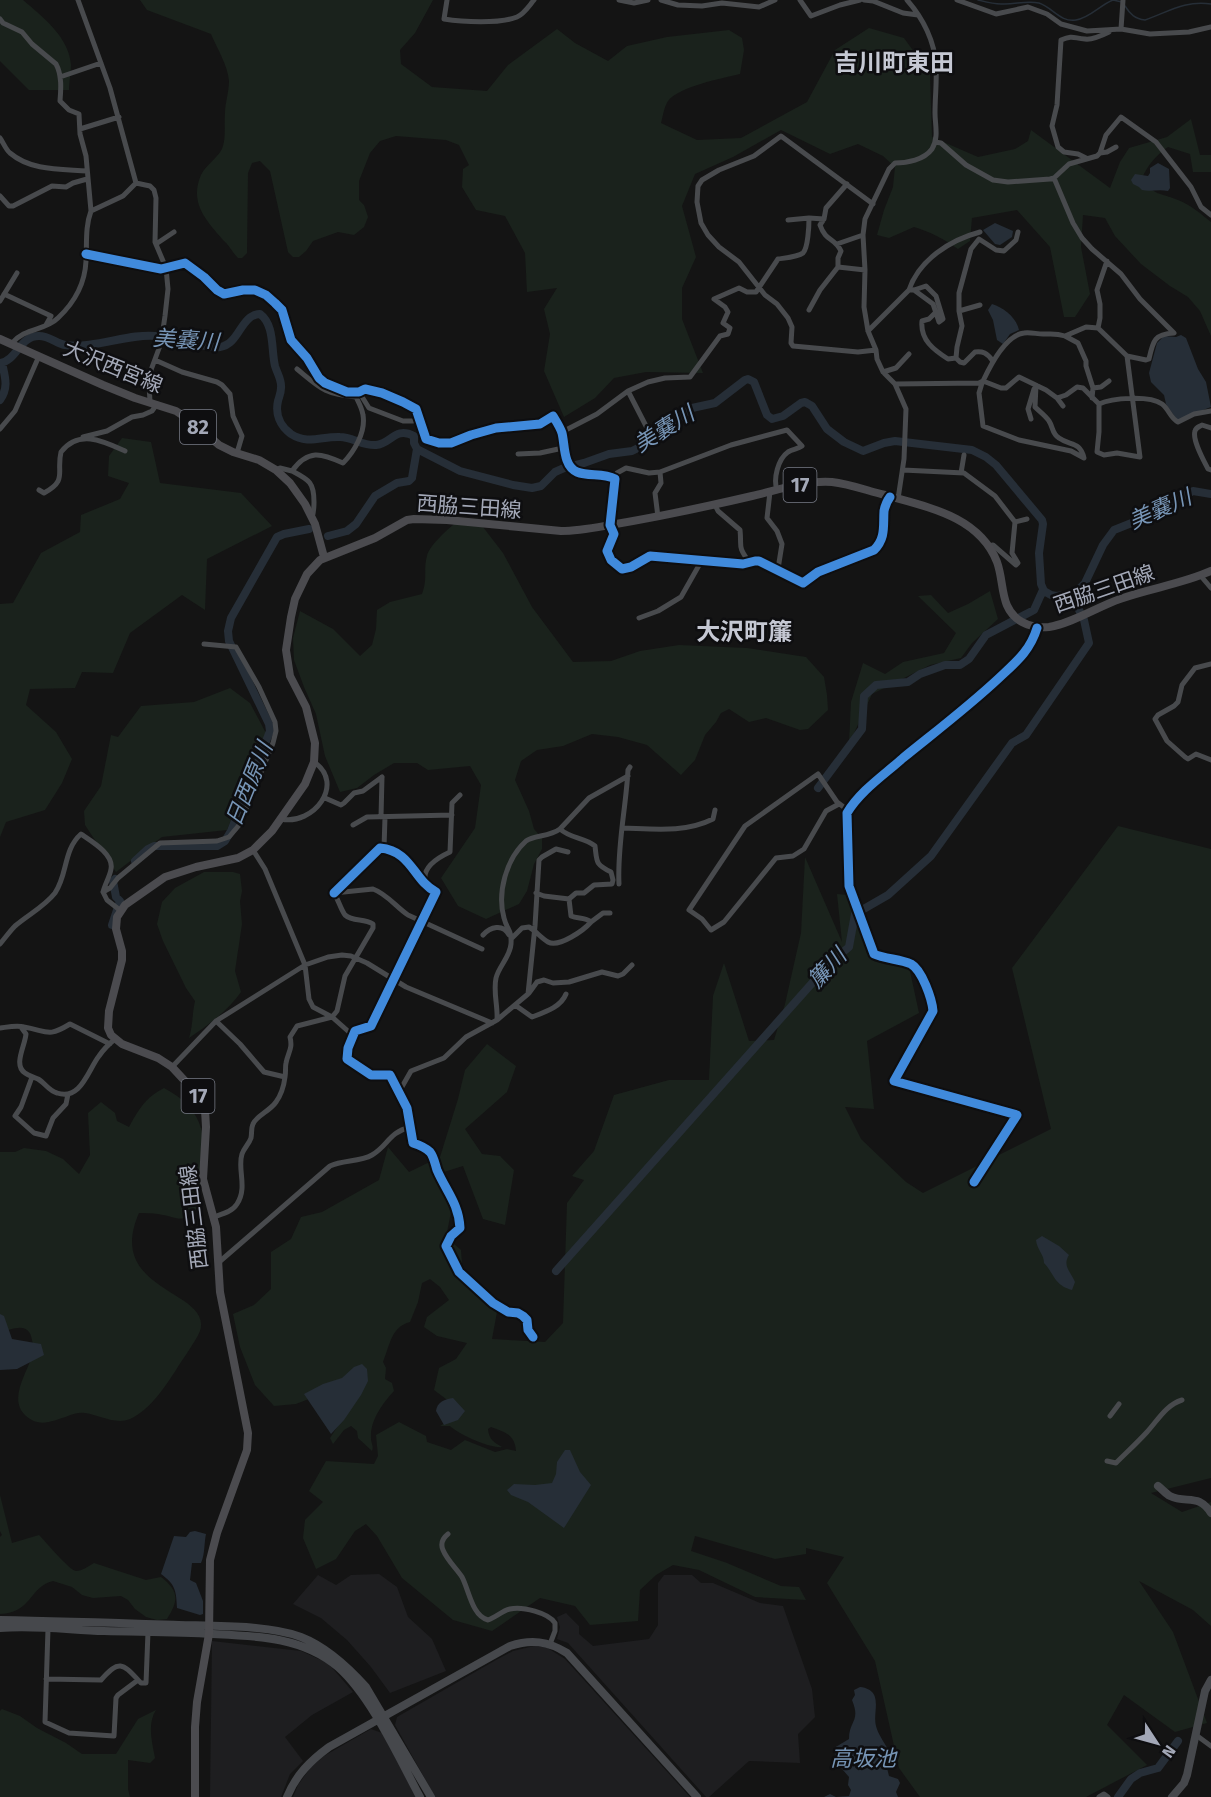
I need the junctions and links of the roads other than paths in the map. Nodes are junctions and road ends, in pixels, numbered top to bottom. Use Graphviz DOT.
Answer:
graph roads {
  1 [pos="78,0"];
  2 [pos="447,0"];
  3 [pos="534,0"];
  4 [pos="619,0"];
  5 [pos="648,0"];
  6 [pos="661,0"];
  7 [pos="775,0"];
  8 [pos="800,0"];
  9 [pos="862,0"];
  10 [pos="907,0"];
  11 [pos="957,0"];
  12 [pos="1124,0"];
  13 [pos="918,15"];
  14 [pos="0,19"];
  15 [pos="1211,27"];
  16 [pos="1114,29"];
  17 [pos="1121,29"];
  18 [pos="101,63"];
  19 [pos="60,77"];
  20 [pos="119,117"];
  21 [pos="80,129"];
  22 [pos="0,138"];
  23 [pos="935,142"];
  24 [pos="1116,147"];
  25 [pos="1100,153"];
  26 [pos="1086,158"];
  27 [pos="87,171"];
  28 [pos="1054,178"];
  29 [pos="87,179"];
  30 [pos="136,183"];
  31 [pos="848,184"];
  32 [pos="0,196"];
  33 [pos="873,204"];
  34 [pos="91,211"];
  35 [pos="1211,215"];
  36 [pos="809,218"];
  37 [pos="824,219"];
  38 [pos="788,220"];
  39 [pos="174,232"];
  40 [pos="980,232"];
  41 [pos="1018,232"];
  42 [pos="863,235"];
  43 [pos="156,244"];
  44 [pos="837,244"];
  45 [pos="86,254"];
  46 [pos="1107,261"];
  47 [pos="838,267"];
  48 [pos="166,268"];
  49 [pos="865,270"];
  50 [pos="18,273"];
  51 [pos="917,275"];
  52 [pos="204,277"];
  53 [pos="923,281"];
  54 [pos="216,282"];
  55 [pos="759,288"];
  56 [pos="911,290"];
  57 [pos="4,294"];
  58 [pos="0,301"];
  59 [pos="980,305"];
  60 [pos="809,310"];
  61 [pos="959,311"];
  62 [pos="936,312"];
  63 [pos="46,325"];
  64 [pos="1098,328"];
  65 [pos="868,330"];
  66 [pos="1065,336"];
  67 [pos="0,339"];
  68 [pos="12,344"];
  69 [pos="876,351"];
  70 [pos="909,354"];
  71 [pos="39,356"];
  72 [pos="1127,356"];
  73 [pos="956,358"];
  74 [pos="155,360"];
  75 [pos="992,360"];
  76 [pos="297,369"];
  77 [pos="883,372"];
  78 [pos="1109,381"];
  79 [pos="982,382"];
  80 [pos="896,384"];
  81 [pos="1036,385"];
  82 [pos="1093,388"];
  83 [pos="628,391"];
  84 [pos="358,394"];
  85 [pos="1057,398"];
  86 [pos="1092,398"];
  87 [pos="1133,398"];
  88 [pos="153,403"];
  89 [pos="1099,404"];
  90 [pos="1062,406"];
  91 [pos="1210,414"];
  92 [pos="1031,420"];
  93 [pos="413,421"];
  94 [pos="646,426"];
  95 [pos="1211,428"];
  96 [pos="0,429"];
  97 [pos="562,432"];
  98 [pos="83,439"];
  99 [pos="563,448"];
  100 [pos="125,451"];
  101 [pos="237,453"];
  102 [pos="518,454"];
  103 [pos="964,455"];
  104 [pos="276,470"];
  105 [pos="903,470"];
  106 [pos="1211,470"];
  107 [pos="292,471"];
  108 [pos="660,472"];
  109 [pos="961,473"];
  110 [pos="615,479"];
  111 [pos="39,490"];
  112 [pos="773,491"];
  113 [pos="894,498"];
  114 [pos="714,505"];
  115 [pos="312,517"];
  116 [pos="658,517"];
  117 [pos="1027,519"];
  118 [pos="1015,522"];
  119 [pos="610,525"];
  120 [pos="987,546"];
  121 [pos="324,557"];
  122 [pos="702,560"];
  123 [pos="1025,561"];
  124 [pos="749,562"];
  125 [pos="1018,563"];
  126 [pos="778,569"];
  127 [pos="1211,571"];
  128 [pos="1200,576"];
  129 [pos="1211,588"];
  130 [pos="639,618"];
  131 [pos="1037,628"];
  132 [pos="204,644"];
  133 [pos="1211,664"];
  134 [pos="1211,760"];
  135 [pos="314,762"];
  136 [pos="630,767"];
  137 [pos="628,776"];
  138 [pos="460,795"];
  139 [pos="325,798"];
  140 [pos="840,804"];
  141 [pos="715,810"];
  142 [pos="849,811"];
  143 [pos="452,815"];
  144 [pos="383,817"];
  145 [pos="281,819"];
  146 [pos="353,825"];
  147 [pos="623,828"];
  148 [pos="561,829"];
  149 [pos="384,849"];
  150 [pos="253,850"];
  151 [pos="568,852"];
  152 [pos="619,884"];
  153 [pos="429,888"];
  154 [pos="103,891"];
  155 [pos="334,893"];
  156 [pos="536,893"];
  157 [pos="569,899"];
  158 [pos="121,911"];
  159 [pos="610,913"];
  160 [pos="422,921"];
  161 [pos="591,922"];
  162 [pos="535,930"];
  163 [pos="483,936"];
  164 [pos="511,940"];
  165 [pos="0,944"];
  166 [pos="482,949"];
  167 [pos="355,958"];
  168 [pos="632,964"];
  169 [pos="305,965"];
  170 [pos="558,977"];
  171 [pos="394,980"];
  172 [pos="550,982"];
  173 [pos="528,994"];
  174 [pos="566,994"];
  175 [pos="515,1005"];
  176 [pos="332,1017"];
  177 [pos="216,1021"];
  178 [pos="496,1021"];
  179 [pos="21,1027"];
  180 [pos="0,1028"];
  181 [pos="351,1039"];
  182 [pos="112,1042"];
  183 [pos="172,1067"];
  184 [pos="32,1077"];
  185 [pos="285,1077"];
  186 [pos="399,1092"];
  187 [pos="68,1094"];
  188 [pos="410,1127"];
  189 [pos="974,1182"];
  190 [pos="214,1217"];
  191 [pos="218,1263"];
  192 [pos="533,1337"];
  193 [pos="1182,1400"];
  194 [pos="1119,1404"];
  195 [pos="1110,1416"];
  196 [pos="1107,1461"];
  197 [pos="1158,1486"];
  198 [pos="1211,1513"];
  199 [pos="448,1534"];
  200 [pos="0,1620"];
  201 [pos="0,1628"];
  202 [pos="48,1629"];
  203 [pos="209,1630"];
  204 [pos="148,1632"];
  205 [pos="550,1644"];
  206 [pos="46,1679"];
  207 [pos="138,1680"];
  208 [pos="1211,1680"];
  209 [pos="381,1718"];
  210 [pos="1196,1735"];
  211 [pos="1211,1746"];
  212 [pos="195,1797"];
  213 [pos="287,1797"];
  214 [pos="420,1797"];
  215 [pos="431,1797"];
  216 [pos="697,1797"];
  217 [pos="1099,1797"];
  218 [pos="1108,1797"];
  219 [pos="1172,1797"];
  1 -- 18 [label="street"];
  2 -- 3 [label="street"];
  4 -- 5 [label="street"];
  6 -- 7 [label="street"];
  8 -- 9 [label="street"];
  9 -- 13 [label="street"];
  10 -- 13 [label="street"];
  11 -- 16 [label="street"];
  12 -- 17 [label="street"];
  13 -- 23 [label="street"];
  14 -- 19 [label="street"];
  15 -- 17 [label="street"];
  16 -- 17 [label="street"];
  16 -- 26 [label="street"];
  18 -- 19 [label="street"];
  18 -- 20 [label="street"];
  19 -- 21 [label="street"];
  20 -- 21 [label="street"];
  20 -- 30 [label="street"];
  21 -- 27 [label="street"];
  22 -- 27 [label="street"];
  23 -- 28 [label="street"];
  23 -- 33 [label="street"];
  24 -- 25 [label="street"];
  25 -- 26 [label="street"];
  25 -- 35 [label="street"];
  26 -- 28 [label="street"];
  27 -- 29 [label="street"];
  28 -- 46 [label="street"];
  29 -- 32 [label="street"];
  29 -- 34 [label="street"];
  30 -- 34 [label="street"];
  30 -- 43 [label="street"];
  31 -- 33 [label="street"];
  31 -- 37 [label="street"];
  31 -- 55 [label="street"];
  33 -- 42 [label="street"];
  34 -- 45 [label="street"];
  36 -- 37 [label="street"];
  36 -- 38 [label="street"];
  36 -- 55 [label="street"];
  37 -- 44 [label="street"];
  39 -- 43 [label="street"];
  40 -- 51 [label="street"];
  41 -- 61 [label="street"];
  42 -- 44 [label="street"];
  42 -- 49 [label="street"];
  43 -- 48 [label="street"];
  44 -- 47 [label="street"];
  45 -- 48 [label="street"];
  45 -- 63 [label="street"];
  46 -- 64 [label="street"];
  46 -- 72 [label="street"];
  47 -- 49 [label="street"];
  47 -- 60 [label="street"];
  48 -- 52 [label="street"];
  48 -- 74 [label="street"];
  49 -- 65 [label="street"];
  50 -- 57 [label="street"];
  51 -- 53 [label="street"];
  51 -- 56 [label="street"];
  52 -- 54 [label="street"];
  52 -- 84 [label="street"];
  55 -- 69 [label="street"];
  55 -- 83 [label="street"];
  56 -- 62 [label="street"];
  56 -- 62 [label="street"];
  56 -- 65 [label="street"];
  57 -- 58 [label="street"];
  57 -- 63 [label="street"];
  59 -- 61 [label="street"];
  61 -- 73 [label="street"];
  62 -- 73 [label="street"];
  63 -- 68 [label="street"];
  64 -- 66 [label="street"];
  64 -- 72 [label="street"];
  65 -- 69 [label="street"];
  66 -- 75 [label="street"];
  66 -- 82 [label="street"];
  67 -- 68 [label="main road, 大沢西宮線 / 82"];
  68 -- 71 [label="main road, 大沢西宮線 / 82"];
  69 -- 77 [label="street"];
  70 -- 77 [label="street"];
  71 -- 88 [label="main road, 大沢西宮線 / 82"];
  71 -- 96 [label="street"];
  72 -- 87 [label="street"];
  73 -- 75 [label="street"];
  74 -- 88 [label="street"];
  74 -- 101 [label="street"];
  75 -- 79 [label="street"];
  76 -- 84 [label="street"];
  77 -- 80 [label="street"];
  78 -- 82 [label="street"];
  79 -- 80 [label="street"];
  79 -- 81 [label="street"];
  79 -- 81 [label="street"];
  80 -- 105 [label="street"];
  81 -- 85 [label="street"];
  81 -- 92 [label="street"];
  82 -- 86 [label="street"];
  83 -- 94 [label="street"];
  83 -- 97 [label="street"];
  84 -- 93 [label="street"];
  84 -- 97 [label="street"];
  84 -- 107 [label="street"];
  85 -- 86 [label="street"];
  85 -- 90 [label="street"];
  86 -- 89 [label="street"];
  87 -- 89 [label="street"];
  87 -- 89 [label="street"];
  87 -- 91 [label="street"];
  88 -- 98 [label="street"];
  88 -- 101 [label="main road, 大沢西宮線 / 82"];
  95 -- 106 [label="street"];
  97 -- 99 [label="street"];
  98 -- 100 [label="street"];
  98 -- 111 [label="street"];
  99 -- 102 [label="street"];
  99 -- 110 [label="street"];
  101 -- 104 [label="main road, 大沢西宮線 / 82"];
  103 -- 109 [label="street"];
  104 -- 107 [label="street"];
  104 -- 115 [label="main road, 大沢西宮線 / 82"];
  105 -- 109 [label="street"];
  105 -- 113 [label="street"];
  107 -- 115 [label="street"];
  108 -- 110 [label="street"];
  108 -- 112 [label="street"];
  108 -- 116 [label="street"];
  109 -- 118 [label="street"];
  110 -- 119 [label="street"];
  112 -- 113 [label="main road, 西脇三田線 / 17"];
  112 -- 114 [label="main road, 西脇三田線 / 17"];
  112 -- 126 [label="street"];
  113 -- 120 [label="main road, 西脇三田線 / 17"];
  113 -- 126 [label="street"];
  114 -- 116 [label="main road, 西脇三田線 / 17"];
  114 -- 124 [label="street"];
  115 -- 121 [label="main road, 大沢西宮線 / 82"];
  116 -- 119 [label="main road, 西脇三田線 / 17"];
  117 -- 118 [label="street"];
  118 -- 125 [label="street"];
  119 -- 121 [label="main road, 西脇三田線 / 17"];
  119 -- 122 [label="street"];
  120 -- 125 [label="street"];
  120 -- 131 [label="main road, 西脇三田線 / 17"];
  121 -- 135 [label="main road, 西脇三田線 / 17"];
  122 -- 124 [label="street"];
  122 -- 130 [label="street"];
  123 -- 125 [label="street"];
  124 -- 126 [label="street"];
  127 -- 128 [label="main road, 西脇三田線"];
  128 -- 129 [label="street"];
  128 -- 131 [label="main road, 西脇三田線"];
  131 -- 142 [label="street"];
  132 -- 154 [label="street"];
  133 -- 134 [label="street"];
  135 -- 139 [label="street"];
  135 -- 145 [label="main road, 西脇三田線 / 17"];
  136 -- 137 [label="street"];
  137 -- 147 [label="street"];
  137 -- 148 [label="street"];
  138 -- 143 [label="street"];
  139 -- 144 [label="street"];
  139 -- 145 [label="street"];
  140 -- 140 [label="street"];
  140 -- 142 [label="street"];
  141 -- 147 [label="street"];
  142 -- 189 [label="street"];
  143 -- 144 [label="street"];
  143 -- 153 [label="street"];
  144 -- 146 [label="street"];
  144 -- 149 [label="street"];
  145 -- 150 [label="main road, 西脇三田線 / 17"];
  147 -- 152 [label="street"];
  148 -- 157 [label="street"];
  148 -- 164 [label="street"];
  149 -- 153 [label="street"];
  149 -- 155 [label="street"];
  150 -- 158 [label="main road, 西脇三田線 / 17"];
  150 -- 169 [label="street"];
  151 -- 156 [label="street"];
  153 -- 160 [label="street"];
  154 -- 158 [label="street"];
  154 -- 165 [label="street"];
  155 -- 160 [label="street"];
  155 -- 167 [label="street"];
  156 -- 157 [label="street"];
  156 -- 162 [label="street"];
  157 -- 161 [label="street"];
  158 -- 182 [label="main road"];
  159 -- 161 [label="street"];
  160 -- 166 [label="street"];
  160 -- 171 [label="street"];
  161 -- 162 [label="street"];
  162 -- 164 [label="street"];
  162 -- 173 [label="street"];
  163 -- 164 [label="street"];
  164 -- 178 [label="street"];
  167 -- 169 [label="street"];
  167 -- 171 [label="street"];
  167 -- 176 [label="street"];
  168 -- 172 [label="street"];
  169 -- 176 [label="street"];
  169 -- 177 [label="street"];
  170 -- 172 [label="street"];
  171 -- 178 [label="street"];
  171 -- 181 [label="street"];
  172 -- 173 [label="street"];
  173 -- 175 [label="street"];
  174 -- 175 [label="street"];
  175 -- 178 [label="street"];
  176 -- 181 [label="street"];
  176 -- 185 [label="street"];
  177 -- 183 [label="street"];
  177 -- 185 [label="street"];
  178 -- 186 [label="street"];
  179 -- 180 [label="street"];
  179 -- 182 [label="street"];
  179 -- 184 [label="street"];
  181 -- 186 [label="street"];
  182 -- 183 [label="main road, 西脇三田線 / 17"];
  182 -- 187 [label="street"];
  183 -- 190 [label="main road, 西脇三田線 / 17"];
  184 -- 187 [label="street"];
  184 -- 187 [label="street"];
  185 -- 190 [label="street"];
  186 -- 188 [label="street"];
  188 -- 191 [label="street"];
  188 -- 192 [label="street"];
  190 -- 191 [label="main road, 西脇三田線 / 17"];
  191 -- 203 [label="main road, 西脇三田線 / 17"];
  193 -- 196 [label="street"];
  194 -- 195 [label="street"];
  197 -- 198 [label="street"];
  199 -- 205 [label="street"];
  200 -- 203 [label="street"];
  201 -- 202 [label="street"];
  202 -- 204 [label="street"];
  202 -- 206 [label="street"];
  203 -- 204 [label="street"];
  203 -- 209 [label="street"];
  203 -- 212 [label="main road, 西脇三田線 / 17"];
  204 -- 207 [label="street"];
  205 -- 209 [label="street"];
  205 -- 216 [label="street"];
  206 -- 207 [label="street"];
  206 -- 207 [label="street"];
  208 -- 210 [label="street"];
  209 -- 213 [label="street"];
  209 -- 214 [label="street"];
  209 -- 215 [label="street"];
  210 -- 211 [label="street"];
  210 -- 219 [label="street"];
  217 -- 218 [label="street"];
}
